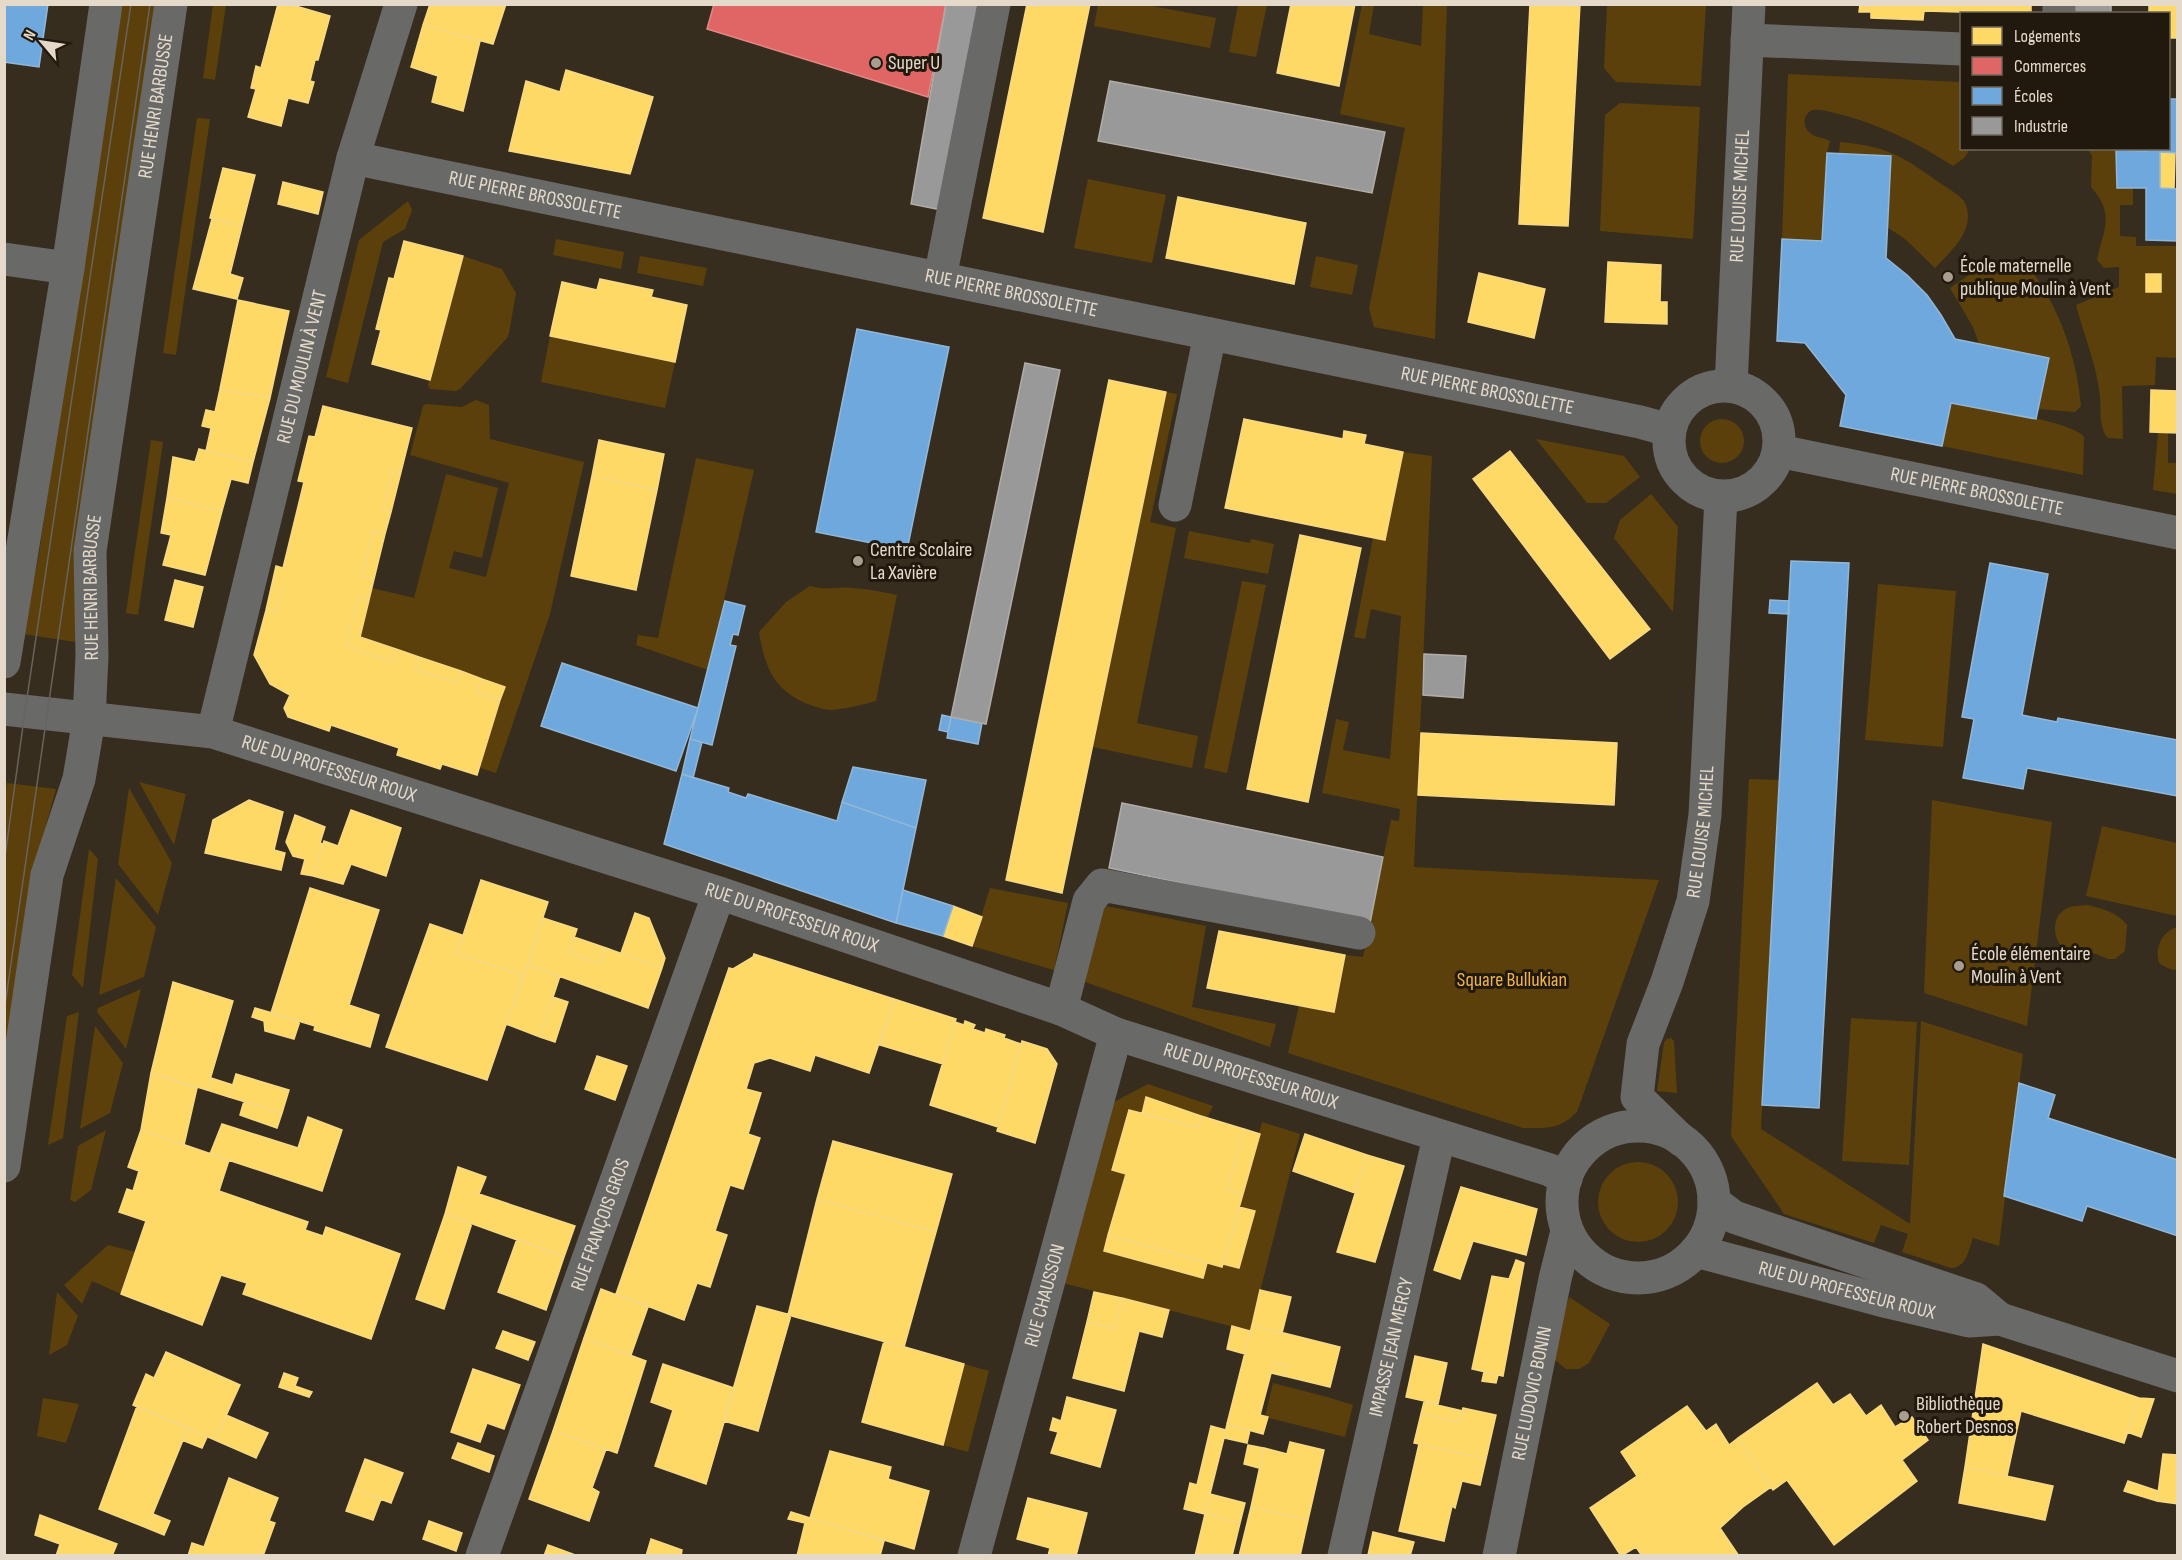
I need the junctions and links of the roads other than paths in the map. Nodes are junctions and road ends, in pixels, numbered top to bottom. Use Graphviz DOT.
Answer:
graph roads {
  1 [pos="106,4"];
  2 [pos="171,4"];
  3 [pos="401,4"];
  4 [pos="994,4"];
  5 [pos="1749,4"];
  6 [pos="1747,40"];
  7 [pos="1960,49"];
  8 [pos="353,158"];
  9 [pos="4,259"];
  10 [pos="68,268"];
  11 [pos="940,278"];
  12 [pos="1210,334"];
  13 [pos="1731,386"];
  14 [pos="1669,430"];
  15 [pos="1779,451"];
  16 [pos="1721,497"];
  17 [pos="1175,505"];
  18 [pos="2178,533"];
  19 [pos="4,662"];
  20 [pos="4,709"];
  21 [pos="89,719"];
  22 [pos="213,732"];
  23 [pos="719,892"];
  24 [pos="1359,933"];
  25 [pos="1061,1009"];
  26 [pos="1116,1034"];
  27 [pos="1439,1137"];
  28 [pos="1681,1140"];
  29 [pos="4,1166"];
  30 [pos="1566,1179"];
  31 [pos="1714,1202"];
  32 [pos="1567,1231"];
  33 [pos="1696,1251"];
  34 [pos="2000,1319"];
  35 [pos="2178,1376"];
  36 [pos="482,1556"];
  37 [pos="974,1556"];
  38 [pos="1344,1556"];
  39 [pos="1499,1556"];
  1 -- 10 [label="street"];
  2 -- 21 [label="street, RUE HENRI BARBUSSE"];
  3 -- 8 [label="street, RUE DU MOULIN À VENT"];
  4 -- 11 [label="street"];
  5 -- 6 [label="street, RUE LOUISE MICHEL"];
  6 -- 7 [label="street"];
  6 -- 13 [label="street, RUE LOUISE MICHEL"];
  8 -- 11 [label="street, RUE PIERRE BROSSOLETTE"];
  8 -- 22 [label="street, RUE DU MOULIN À VENT"];
  9 -- 10 [label="street"];
  10 -- 19 [label="street"];
  11 -- 12 [label="street, RUE PIERRE BROSSOLETTE"];
  12 -- 14 [label="street, RUE PIERRE BROSSOLETTE"];
  12 -- 17 [label="street"];
  13 -- 14 [label="street"];
  13 -- 15 [label="street"];
  14 -- 16 [label="street"];
  15 -- 16 [label="street"];
  15 -- 18 [label="street, RUE PIERRE BROSSOLETTE"];
  16 -- 28 [label="street, RUE LOUISE MICHEL"];
  20 -- 21 [label="street, RUE DU PROFESSEUR ROUX"];
  21 -- 22 [label="street, RUE DU PROFESSEUR ROUX"];
  21 -- 29 [label="street, RUE HENRI BARBUSSE"];
  22 -- 23 [label="street, RUE DU PROFESSEUR ROUX"];
  23 -- 25 [label="street, RUE DU PROFESSEUR ROUX"];
  23 -- 36 [label="street, RUE FRANÇOIS GROS"];
  24 -- 25 [label="street"];
  25 -- 26 [label="street, RUE DU PROFESSEUR ROUX"];
  26 -- 27 [label="street, RUE DU PROFESSEUR ROUX"];
  26 -- 37 [label="street, RUE CHAUSSON"];
  27 -- 30 [label="street, RUE DU PROFESSEUR ROUX"];
  27 -- 38 [label="street, IMPASSE JEAN MERCY"];
  28 -- 30 [label="street"];
  28 -- 31 [label="street"];
  30 -- 32 [label="street"];
  31 -- 33 [label="street"];
  31 -- 34 [label="street, RUE DU PROFESSEUR ROUX"];
  32 -- 33 [label="street"];
  32 -- 39 [label="street, RUE LUDOVIC BONIN"];
  33 -- 34 [label="street, RUE DU PROFESSEUR ROUX"];
  34 -- 35 [label="street, RUE DU PROFESSEUR ROUX"];
}
